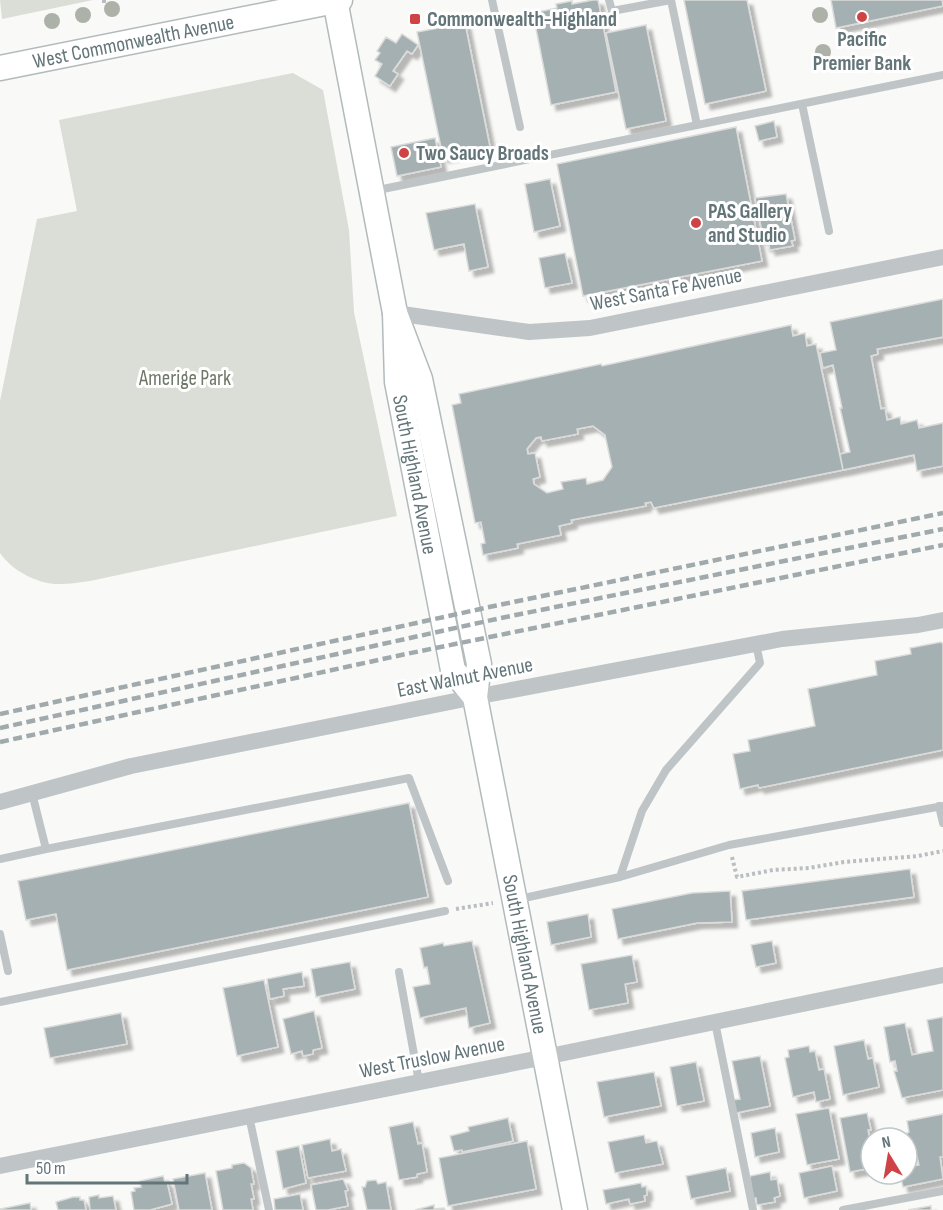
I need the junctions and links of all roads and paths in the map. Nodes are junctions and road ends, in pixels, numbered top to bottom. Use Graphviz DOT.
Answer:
graph roads {
  1 [pos="336,0"];
  2 [pos="492,0"];
  3 [pos="609,0"];
  4 [pos="0,68"];
  5 [pos="943,75"];
  6 [pos="802,104"];
  7 [pos="697,125"];
  8 [pos="519,127"];
  9 [pos="372,191"];
  10 [pos="829,231"];
  11 [pos="943,257"];
  12 [pos="394,313"];
  13 [pos="943,620"];
  14 [pos="756,644"];
  15 [pos="475,698"];
  16 [pos="32,793"];
  17 [pos="0,802"];
  18 [pos="941,806"];
  19 [pos="943,823"];
  20 [pos="729,845"];
  21 [pos="46,849"];
  22 [pos="943,851"];
  23 [pos="0,859"];
  24 [pos="620,877"];
  25 [pos="448,881"];
  26 [pos="515,900"];
  27 [pos="445,911"];
  28 [pos="0,934"];
  29 [pos="8,971"];
  30 [pos="399,972"];
  31 [pos="943,975"];
  32 [pos="0,1002"];
  33 [pos="715,1022"];
  34 [pos="545,1057"];
  35 [pos="419,1082"];
  36 [pos="249,1116"];
  37 [pos="0,1166"];
  38 [pos="943,1191"];
  39 [pos="269,1210"];
  40 [pos="575,1210"];
  41 [pos="753,1210"];
  42 [pos="843,1210"];
  1 -- 4 [label="street, West Commonwealth Avenue"];
  1 -- 9 [label="street, South Highland Avenue"];
  2 -- 8 [label="lane"];
  3 -- 7 [label="lane"];
  5 -- 6 [label="lane"];
  6 -- 7 [label="lane"];
  6 -- 10 [label="lane"];
  7 -- 9 [label="lane"];
  9 -- 12 [label="street, South Highland Avenue"];
  11 -- 12 [label="street, West Santa Fe Avenue"];
  12 -- 15 [label="street, South Highland Avenue"];
  13 -- 14 [label="street, East Walnut Avenue"];
  14 -- 15 [label="street, East Walnut Avenue"];
  14 -- 24 [label="lane"];
  15 -- 16 [label="street, East Walnut Avenue"];
  15 -- 26 [label="street, South Highland Avenue"];
  16 -- 17 [label="street, East Walnut Avenue"];
  16 -- 21 [label="lane"];
  18 -- 19 [label="lane"];
  18 -- 20 [label="lane"];
  20 -- 22 [label="path"];
  20 -- 24 [label="lane"];
  21 -- 23 [label="lane"];
  21 -- 25 [label="lane"];
  24 -- 26 [label="lane"];
  26 -- 34 [label="street, South Highland Avenue"];
  27 -- 32 [label="lane"];
  28 -- 29 [label="lane"];
  30 -- 35 [label="lane"];
  31 -- 33 [label="street, West Truslow Avenue"];
  33 -- 34 [label="street, West Truslow Avenue"];
  33 -- 41 [label="lane"];
  34 -- 35 [label="street, West Truslow Avenue"];
  34 -- 40 [label="street, South Highland Avenue"];
  35 -- 36 [label="street, West Truslow Avenue"];
  36 -- 37 [label="street, West Truslow Avenue"];
  36 -- 39 [label="lane"];
  38 -- 42 [label="lane"];
}
